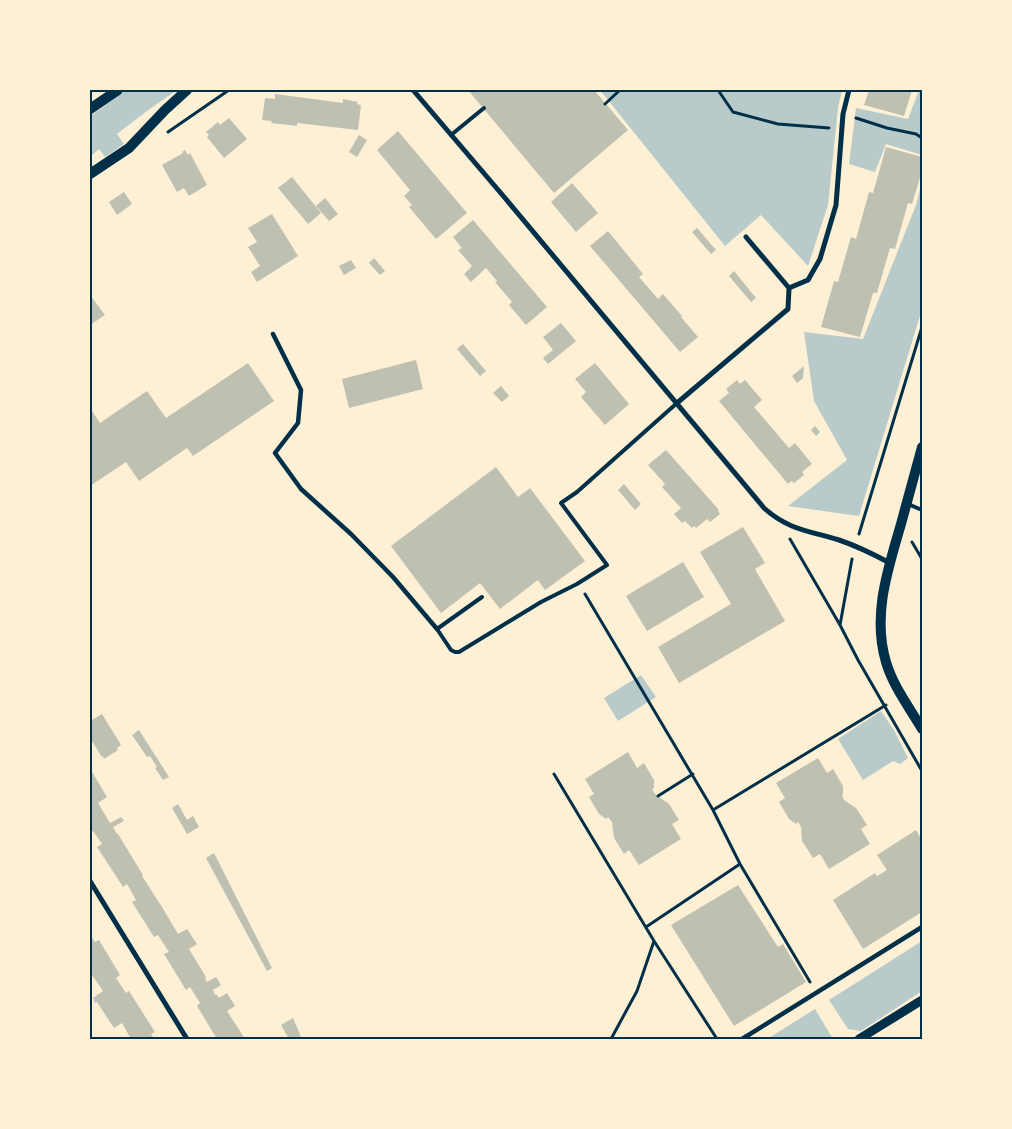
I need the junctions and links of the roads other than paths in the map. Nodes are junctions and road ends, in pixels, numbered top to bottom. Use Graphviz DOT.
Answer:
graph roads {
  1 [pos="118,90"];
  2 [pos="187,90"];
  3 [pos="413,90"];
  4 [pos="849,90"];
  5 [pos="484,108"];
  6 [pos="90,109"];
  7 [pos="451,135"];
  8 [pos="90,174"];
  9 [pos="746,237"];
  10 [pos="789,288"];
  11 [pos="273,334"];
  12 [pos="677,403"];
  13 [pos="922,447"];
  14 [pos="907,503"];
  15 [pos="922,510"];
  16 [pos="890,563"];
  17 [pos="482,597"];
  18 [pos="437,630"];
  19 [pos="922,729"];
  20 [pos="90,881"];
  21 [pos="922,927"];
  22 [pos="922,1000"];
  23 [pos="188,1039"];
  24 [pos="742,1039"];
  25 [pos="859,1039"];
  1 -- 6 [label="main road"];
  2 -- 8 [label="main road"];
  3 -- 7 [label="street"];
  4 -- 10 [label="street"];
  5 -- 7 [label="lane"];
  7 -- 12 [label="street"];
  9 -- 10 [label="street"];
  10 -- 12 [label="street"];
  11 -- 18 [label="street"];
  12 -- 16 [label="street"];
  12 -- 18 [label="lane"];
  13 -- 14 [label="main road"];
  14 -- 15 [label="lane"];
  14 -- 16 [label="main road"];
  16 -- 19 [label="main road"];
  17 -- 18 [label="lane"];
  20 -- 23 [label="street"];
  21 -- 24 [label="street"];
  22 -- 25 [label="street"];
}
